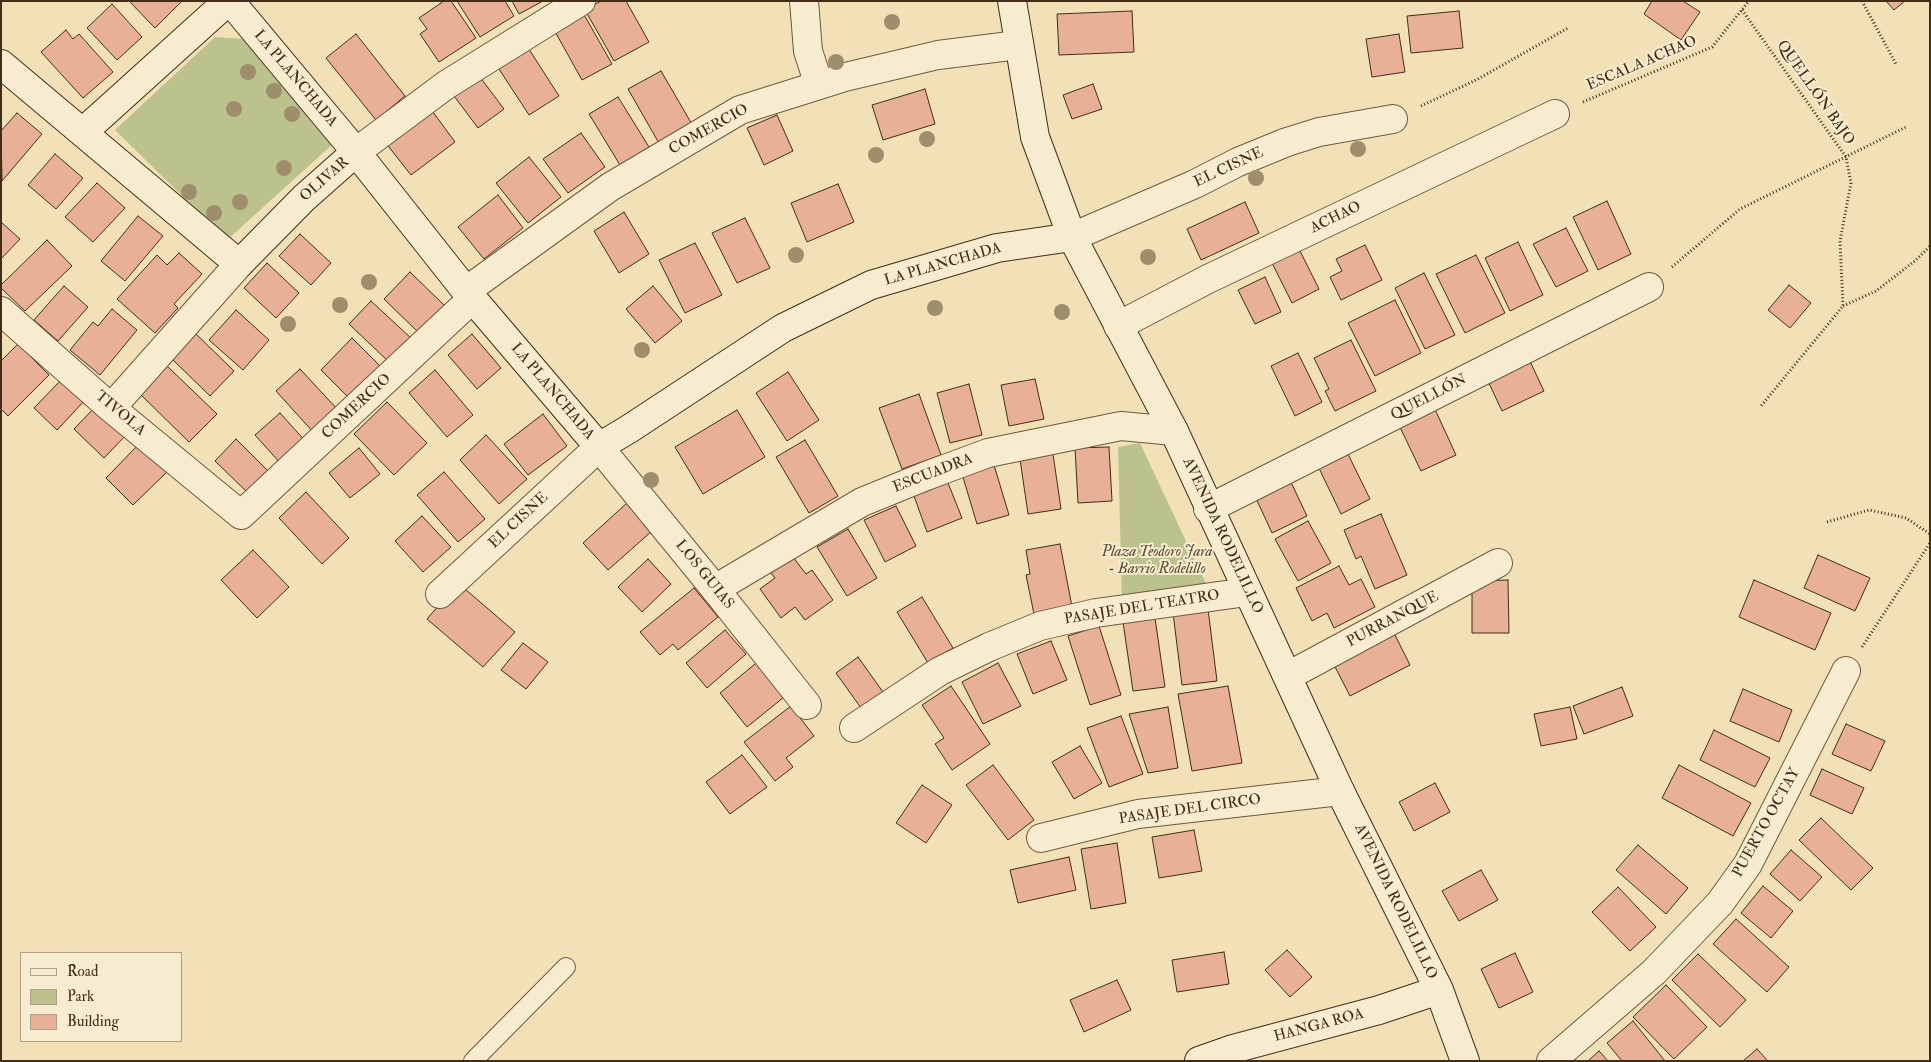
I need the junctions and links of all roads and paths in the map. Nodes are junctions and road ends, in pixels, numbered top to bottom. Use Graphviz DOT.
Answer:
graph roads {
  1 [pos="229,1"];
  2 [pos="581,1"];
  3 [pos="804,1"];
  4 [pos="1012,1"];
  5 [pos="1750,1"];
  6 [pos="1862,1"];
  7 [pos="1742,10"];
  8 [pos="1568,28"];
  9 [pos="1018,46"];
  10 [pos="1,64"];
  11 [pos="1896,64"];
  12 [pos="818,85"];
  13 [pos="1555,114"];
  14 [pos="1393,119"];
  15 [pos="1906,127"];
  16 [pos="83,132"];
  17 [pos="356,152"];
  18 [pos="1846,156"];
  19 [pos="1072,237"];
  20 [pos="1930,246"];
  21 [pos="238,264"];
  22 [pos="1649,288"];
  23 [pos="469,295"];
  24 [pos="1843,306"];
  25 [pos="1,311"];
  26 [pos="1118,326"];
  27 [pos="1761,406"];
  28 [pos="110,408"];
  29 [pos="1174,431"];
  30 [pos="599,448"];
  31 [pos="1208,509"];
  32 [pos="241,515"];
  33 [pos="1827,522"];
  34 [pos="1930,534"];
  35 [pos="1930,543"];
  36 [pos="1498,563"];
  37 [pos="715,589"];
  38 [pos="1247,592"];
  39 [pos="440,594"];
  40 [pos="1846,671"];
  41 [pos="1288,676"];
  42 [pos="807,705"];
  43 [pos="854,728"];
  44 [pos="1340,791"];
  45 [pos="1041,838"];
  46 [pos="566,967"];
  47 [pos="1439,990"];
  48 [pos="473,1061"];
  49 [pos="1199,1061"];
  50 [pos="1465,1061"];
  51 [pos="1551,1061"];
  1 -- 16 [label="street, LA PLANCHADA"];
  1 -- 17 [label="street, LA PLANCHADA"];
  2 -- 17 [label="street, OLIVAR"];
  3 -- 12 [label="street"];
  4 -- 9 [label="street, AVENIDA RODELILLO"];
  5 -- 7 [label="path, ESCALA ACHAO"];
  6 -- 11 [label="path"];
  7 -- 13 [label="path, ESCALA ACHAO"];
  7 -- 18 [label="path, QUELLÓN BAJO"];
  8 -- 14 [label="path"];
  9 -- 12 [label="street, COMERCIO"];
  9 -- 19 [label="street, AVENIDA RODELILLO"];
  10 -- 16 [label="street"];
  12 -- 23 [label="street, COMERCIO"];
  13 -- 26 [label="street, ACHAO"];
  14 -- 19 [label="street, EL CISNE"];
  15 -- 18 [label="path"];
  16 -- 21 [label="street"];
  17 -- 21 [label="street, OLIVAR"];
  17 -- 23 [label="street, LA PLANCHADA"];
  18 -- 22 [label="path"];
  18 -- 24 [label="path, QUELLÓN BAJO"];
  19 -- 26 [label="street, AVENIDA RODELILLO"];
  19 -- 30 [label="street, LA PLANCHADA"];
  20 -- 24 [label="path"];
  21 -- 28 [label="street, OLIVAR"];
  22 -- 31 [label="street, QUELLÓN"];
  23 -- 30 [label="street, LA PLANCHADA"];
  23 -- 32 [label="street, COMERCIO"];
  24 -- 27 [label="path"];
  25 -- 28 [label="street, TIVOLA"];
  26 -- 29 [label="street, AVENIDA RODELILLO"];
  28 -- 32 [label="street, TIVOLA"];
  29 -- 31 [label="street, AVENIDA RODELILLO"];
  29 -- 37 [label="street, ESCUADRA"];
  30 -- 37 [label="street, LOS GUIAS"];
  30 -- 39 [label="street, EL CISNE"];
  31 -- 38 [label="street, AVENIDA RODELILLO"];
  33 -- 34 [label="path"];
  35 -- 40 [label="path"];
  36 -- 41 [label="street, PURRANQUE"];
  37 -- 42 [label="street, LOS GUIAS"];
  38 -- 41 [label="street, AVENIDA RODELILLO"];
  38 -- 43 [label="street, PASAJE DEL TEATRO"];
  40 -- 51 [label="street, PUERTO OCTAY"];
  41 -- 44 [label="street, AVENIDA RODELILLO"];
  44 -- 45 [label="street, PASAJE DEL CIRCO"];
  44 -- 47 [label="street, AVENIDA RODELILLO"];
  46 -- 48 [label="lane"];
  47 -- 49 [label="street, HANGA ROA"];
  47 -- 50 [label="street, AVENIDA RODELILLO"];
}
